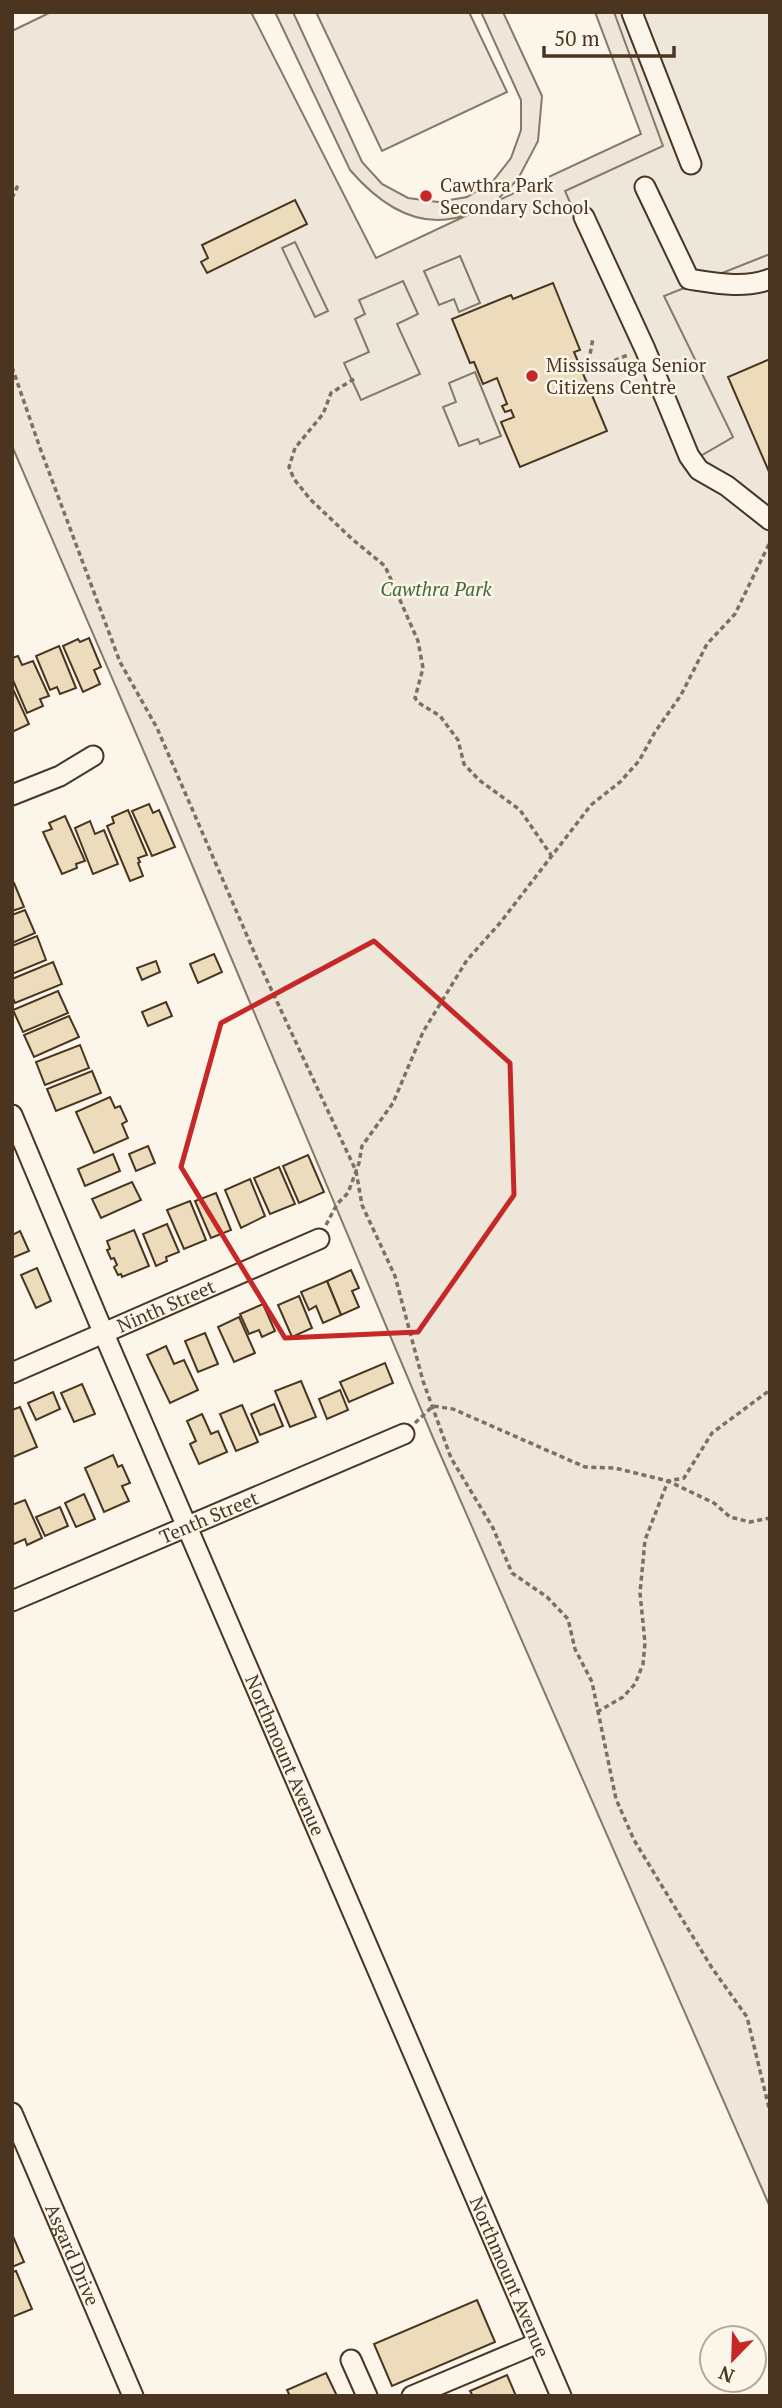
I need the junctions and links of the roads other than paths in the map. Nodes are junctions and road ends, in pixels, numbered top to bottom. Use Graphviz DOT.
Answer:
graph roads {
  1 [pos="634,12"];
  2 [pos="691,164"];
  3 [pos="645,187"];
  4 [pos="584,217"];
  5 [pos="770,279"];
  6 [pos="770,520"];
  7 [pos="93,756"];
  8 [pos="12,795"];
  9 [pos="12,1115"];
  10 [pos="318,1240"];
  11 [pos="104,1334"];
  12 [pos="12,1373"];
  13 [pos="404,1434"];
  14 [pos="188,1526"];
  15 [pos="12,1601"];
  16 [pos="12,2113"];
  17 [pos="538,2343"];
  18 [pos="351,2360"];
  19 [pos="133,2396"];
  20 [pos="367,2396"];
  21 [pos="412,2396"];
  22 [pos="561,2396"];
  1 -- 2 [label="street"];
  3 -- 5 [label="street"];
  4 -- 6 [label="street"];
  7 -- 8 [label="street"];
  9 -- 11 [label="street, Northmount Avenue"];
  10 -- 11 [label="street, Ninth Street"];
  11 -- 12 [label="street, Ninth Street"];
  11 -- 14 [label="street, Northmount Avenue"];
  13 -- 14 [label="street, Tenth Street"];
  14 -- 15 [label="street, Tenth Street"];
  14 -- 17 [label="street, Northmount Avenue"];
  16 -- 19 [label="street, Asgard Drive"];
  17 -- 21 [label="street"];
  17 -- 22 [label="street, Northmount Avenue"];
  18 -- 20 [label="street"];
}
